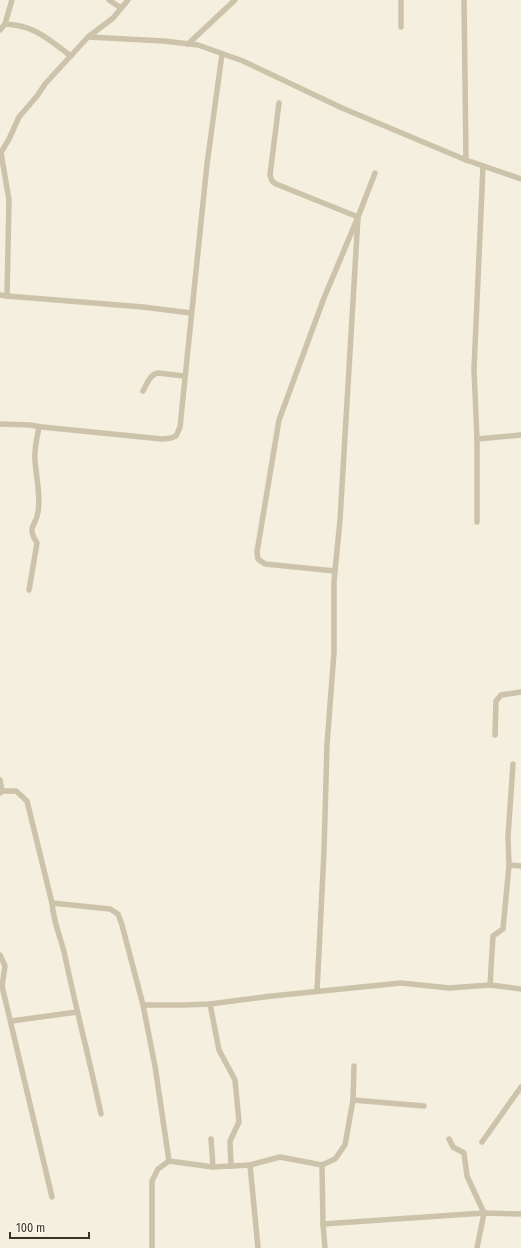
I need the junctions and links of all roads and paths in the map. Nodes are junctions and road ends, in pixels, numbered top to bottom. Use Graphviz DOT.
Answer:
graph roads {
  1 [pos="12,0"];
  2 [pos="109,0"];
  3 [pos="128,0"];
  4 [pos="235,0"];
  5 [pos="400,0"];
  6 [pos="464,0"];
  7 [pos="121,8"];
  8 [pos="5,24"];
  9 [pos="401,27"];
  10 [pos="0,30"];
  11 [pos="88,38"];
  12 [pos="188,44"];
  13 [pos="222,54"];
  14 [pos="71,56"];
  15 [pos="279,103"];
  16 [pos="1,154"];
  17 [pos="466,160"];
  18 [pos="483,166"];
  19 [pos="375,173"];
  20 [pos="521,179"];
  21 [pos="358,217"];
  22 [pos="0,295"];
  23 [pos="7,296"];
  24 [pos="192,313"];
  25 [pos="184,376"];
  26 [pos="143,391"];
  27 [pos="0,424"];
  28 [pos="39,427"];
  29 [pos="521,435"];
  30 [pos="477,439"];
  31 [pos="477,522"];
  32 [pos="335,571"];
  33 [pos="29,590"];
  34 [pos="521,692"];
  35 [pos="495,734"];
  36 [pos="513,764"];
  37 [pos="0,780"];
  38 [pos="1,792"];
  39 [pos="509,865"];
  40 [pos="521,866"];
  41 [pos="52,903"];
  42 [pos="0,955"];
  43 [pos="490,985"];
  44 [pos="521,989"];
  45 [pos="316,991"];
  46 [pos="210,1004"];
  47 [pos="143,1005"];
  48 [pos="77,1012"];
  49 [pos="10,1021"];
  50 [pos="354,1066"];
  51 [pos="521,1087"];
  52 [pos="353,1100"];
  53 [pos="424,1106"];
  54 [pos="100,1114"];
  55 [pos="211,1139"];
  56 [pos="449,1139"];
  57 [pos="482,1142"];
  58 [pos="169,1161"];
  59 [pos="250,1165"];
  60 [pos="322,1165"];
  61 [pos="231,1166"];
  62 [pos="213,1167"];
  63 [pos="52,1197"];
  64 [pos="484,1213"];
  65 [pos="521,1214"];
  66 [pos="323,1224"];
  67 [pos="152,1248"];
  68 [pos="258,1248"];
  69 [pos="325,1248"];
  70 [pos="477,1248"];
  1 -- 8 [label="street"];
  2 -- 7 [label="street"];
  3 -- 7 [label="street"];
  4 -- 12 [label="street"];
  5 -- 9 [label="street"];
  6 -- 17 [label="street"];
  7 -- 11 [label="street"];
  8 -- 10 [label="street"];
  8 -- 14 [label="street"];
  11 -- 12 [label="street"];
  11 -- 14 [label="street"];
  12 -- 13 [label="street"];
  13 -- 17 [label="street"];
  13 -- 24 [label="street"];
  14 -- 16 [label="street"];
  15 -- 21 [label="street"];
  16 -- 23 [label="street"];
  17 -- 18 [label="street"];
  18 -- 20 [label="street"];
  18 -- 30 [label="street"];
  19 -- 21 [label="street"];
  21 -- 32 [label="street"];
  21 -- 32 [label="street"];
  22 -- 23 [label="street"];
  23 -- 24 [label="street"];
  24 -- 25 [label="street"];
  25 -- 26 [label="street"];
  25 -- 28 [label="street"];
  27 -- 28 [label="street"];
  28 -- 33 [label="street"];
  29 -- 30 [label="street"];
  30 -- 31 [label="street"];
  32 -- 45 [label="street"];
  34 -- 35 [label="street"];
  36 -- 39 [label="street"];
  37 -- 38 [label="street"];
  38 -- 41 [label="street"];
  39 -- 40 [label="street"];
  39 -- 43 [label="street"];
  41 -- 47 [label="street"];
  41 -- 48 [label="street"];
  42 -- 49 [label="street"];
  43 -- 44 [label="street"];
  43 -- 45 [label="street"];
  45 -- 46 [label="street"];
  46 -- 47 [label="street"];
  46 -- 61 [label="street"];
  47 -- 58 [label="street"];
  48 -- 49 [label="street"];
  48 -- 54 [label="street"];
  49 -- 63 [label="street"];
  50 -- 52 [label="street"];
  51 -- 57 [label="street"];
  52 -- 53 [label="street"];
  52 -- 60 [label="street"];
  55 -- 62 [label="street"];
  56 -- 64 [label="street"];
  58 -- 62 [label="street"];
  58 -- 67 [label="street"];
  59 -- 60 [label="street"];
  59 -- 61 [label="street"];
  59 -- 68 [label="street"];
  60 -- 66 [label="street"];
  61 -- 62 [label="street"];
  64 -- 65 [label="street"];
  64 -- 66 [label="street"];
  64 -- 70 [label="street"];
  66 -- 69 [label="street"];
}
